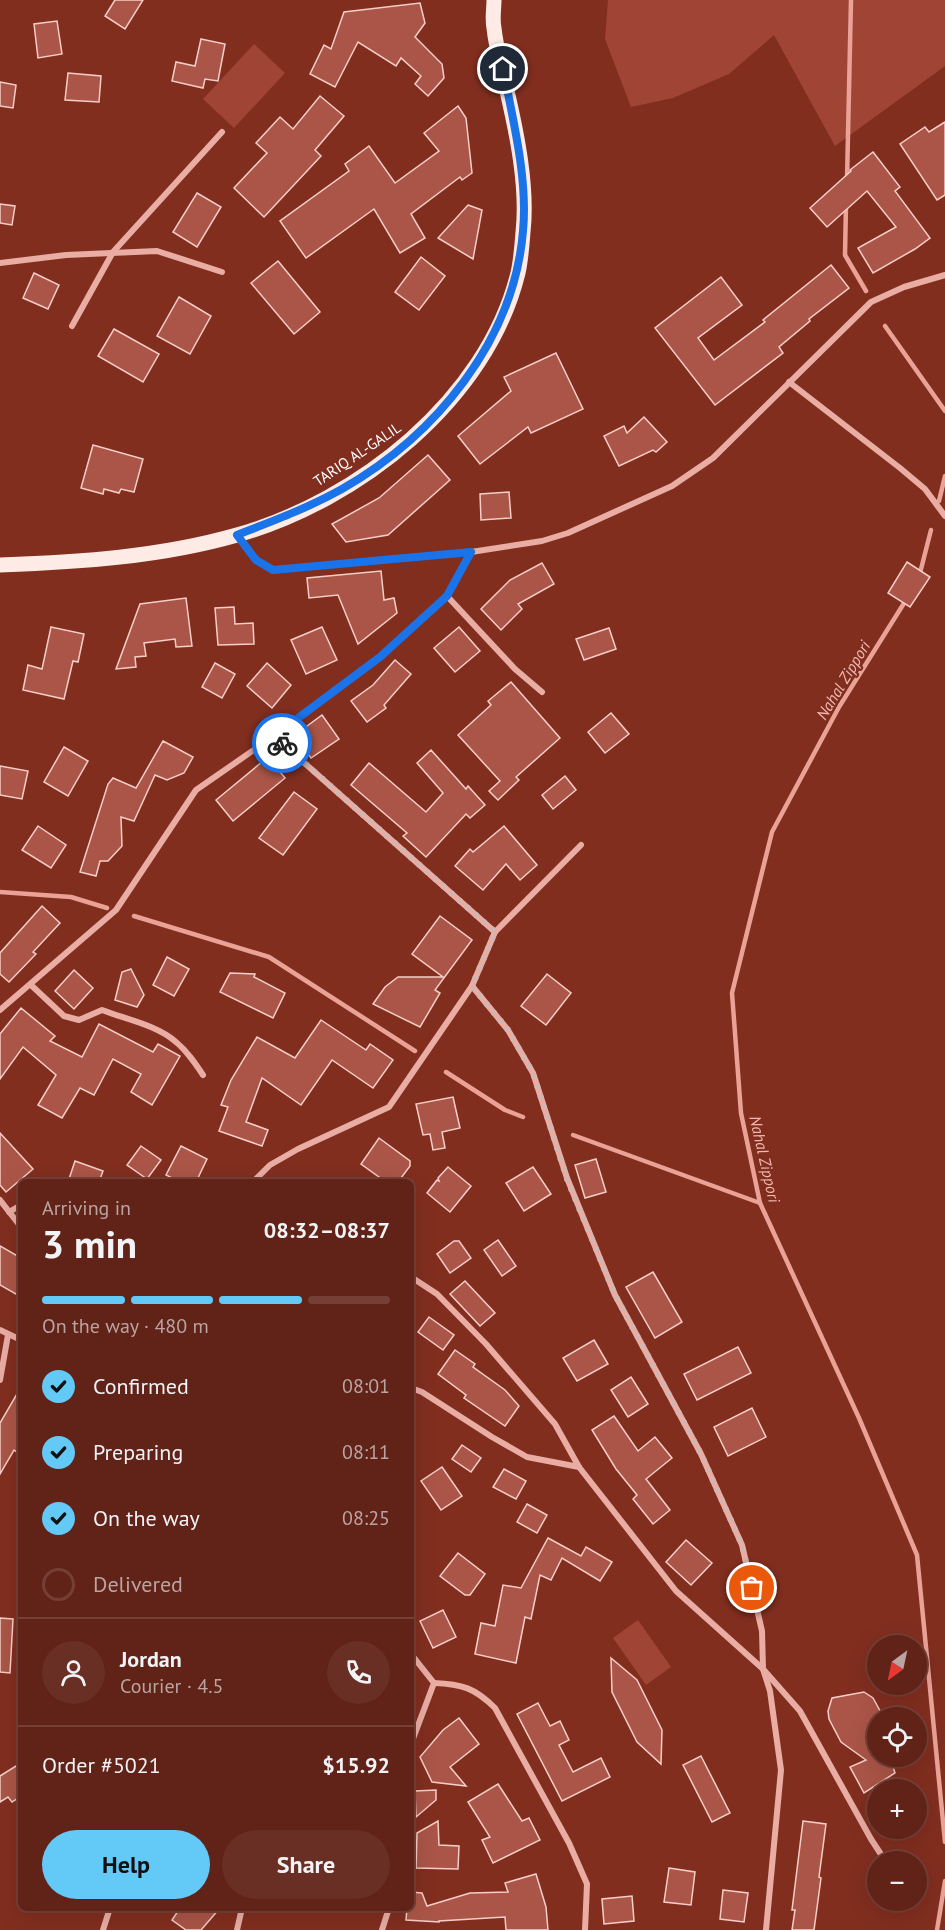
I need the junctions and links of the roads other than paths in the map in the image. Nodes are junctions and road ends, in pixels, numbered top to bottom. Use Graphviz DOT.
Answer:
graph roads {
  1 [pos="494,0"];
  2 [pos="222,132"];
  3 [pos="113,252"];
  4 [pos="0,263"];
  5 [pos="222,272"];
  6 [pos="945,276"];
  7 [pos="72,326"];
  8 [pos="789,382"];
  9 [pos="945,516"];
  10 [pos="237,535"];
  11 [pos="471,552"];
  12 [pos="0,566"];
  13 [pos="447,596"];
  14 [pos="542,692"];
  15 [pos="274,736"];
  16 [pos="581,845"];
  17 [pos="495,932"];
  18 [pos="31,985"];
  19 [pos="472,986"];
  20 [pos="0,1010"];
  21 [pos="203,1075"];
  22 [pos="256,1179"];
  23 [pos="0,1200"];
  24 [pos="18,1207"];
  25 [pos="9,1212"];
  26 [pos="18,1223"];
  27 [pos="414,1279"];
  28 [pos="0,1330"];
  29 [pos="8,1335"];
  30 [pos="18,1339"];
  31 [pos="0,1380"];
  32 [pos="414,1389"];
  33 [pos="579,1467"];
  34 [pos="414,1658"];
  35 [pos="763,1669"];
  36 [pos="434,1683"];
  37 [pos="414,1736"];
  38 [pos="879,1851"];
  39 [pos="109,1911"];
  40 [pos="241,1911"];
  41 [pos="388,1911"];
  42 [pos="103,1930"];
  43 [pos="237,1930"];
  44 [pos="382,1930"];
  45 [pos="585,1930"];
  46 [pos="766,1930"];
  1 -- 10 [label="main road, TARIQ AL-GALIL"];
  2 -- 3 [label="street"];
  3 -- 4 [label="street"];
  3 -- 5 [label="street"];
  3 -- 7 [label="street"];
  6 -- 8 [label="street"];
  8 -- 9 [label="street"];
  8 -- 11 [label="street"];
  10 -- 11 [label="street"];
  10 -- 12 [label="main road, TARIQ AL-GALIL"];
  11 -- 13 [label="street"];
  13 -- 14 [label="street"];
  13 -- 15 [label="street"];
  15 -- 17 [label="street"];
  15 -- 18 [label="street"];
  16 -- 17 [label="street"];
  17 -- 19 [label="street"];
  18 -- 20 [label="street"];
  18 -- 21 [label="street"];
  19 -- 22 [label="street"];
  19 -- 35 [label="street"];
  23 -- 25 [label="street"];
  24 -- 25 [label="street"];
  25 -- 26 [label="street"];
  27 -- 33 [label="street"];
  28 -- 29 [label="street"];
  29 -- 30 [label="street"];
  29 -- 31 [label="street"];
  32 -- 33 [label="street"];
  33 -- 35 [label="street"];
  34 -- 36 [label="street"];
  35 -- 38 [label="street"];
  35 -- 46 [label="street"];
  36 -- 37 [label="street"];
  36 -- 45 [label="street"];
  39 -- 42 [label="street"];
  40 -- 43 [label="street"];
  41 -- 44 [label="street"];
}
